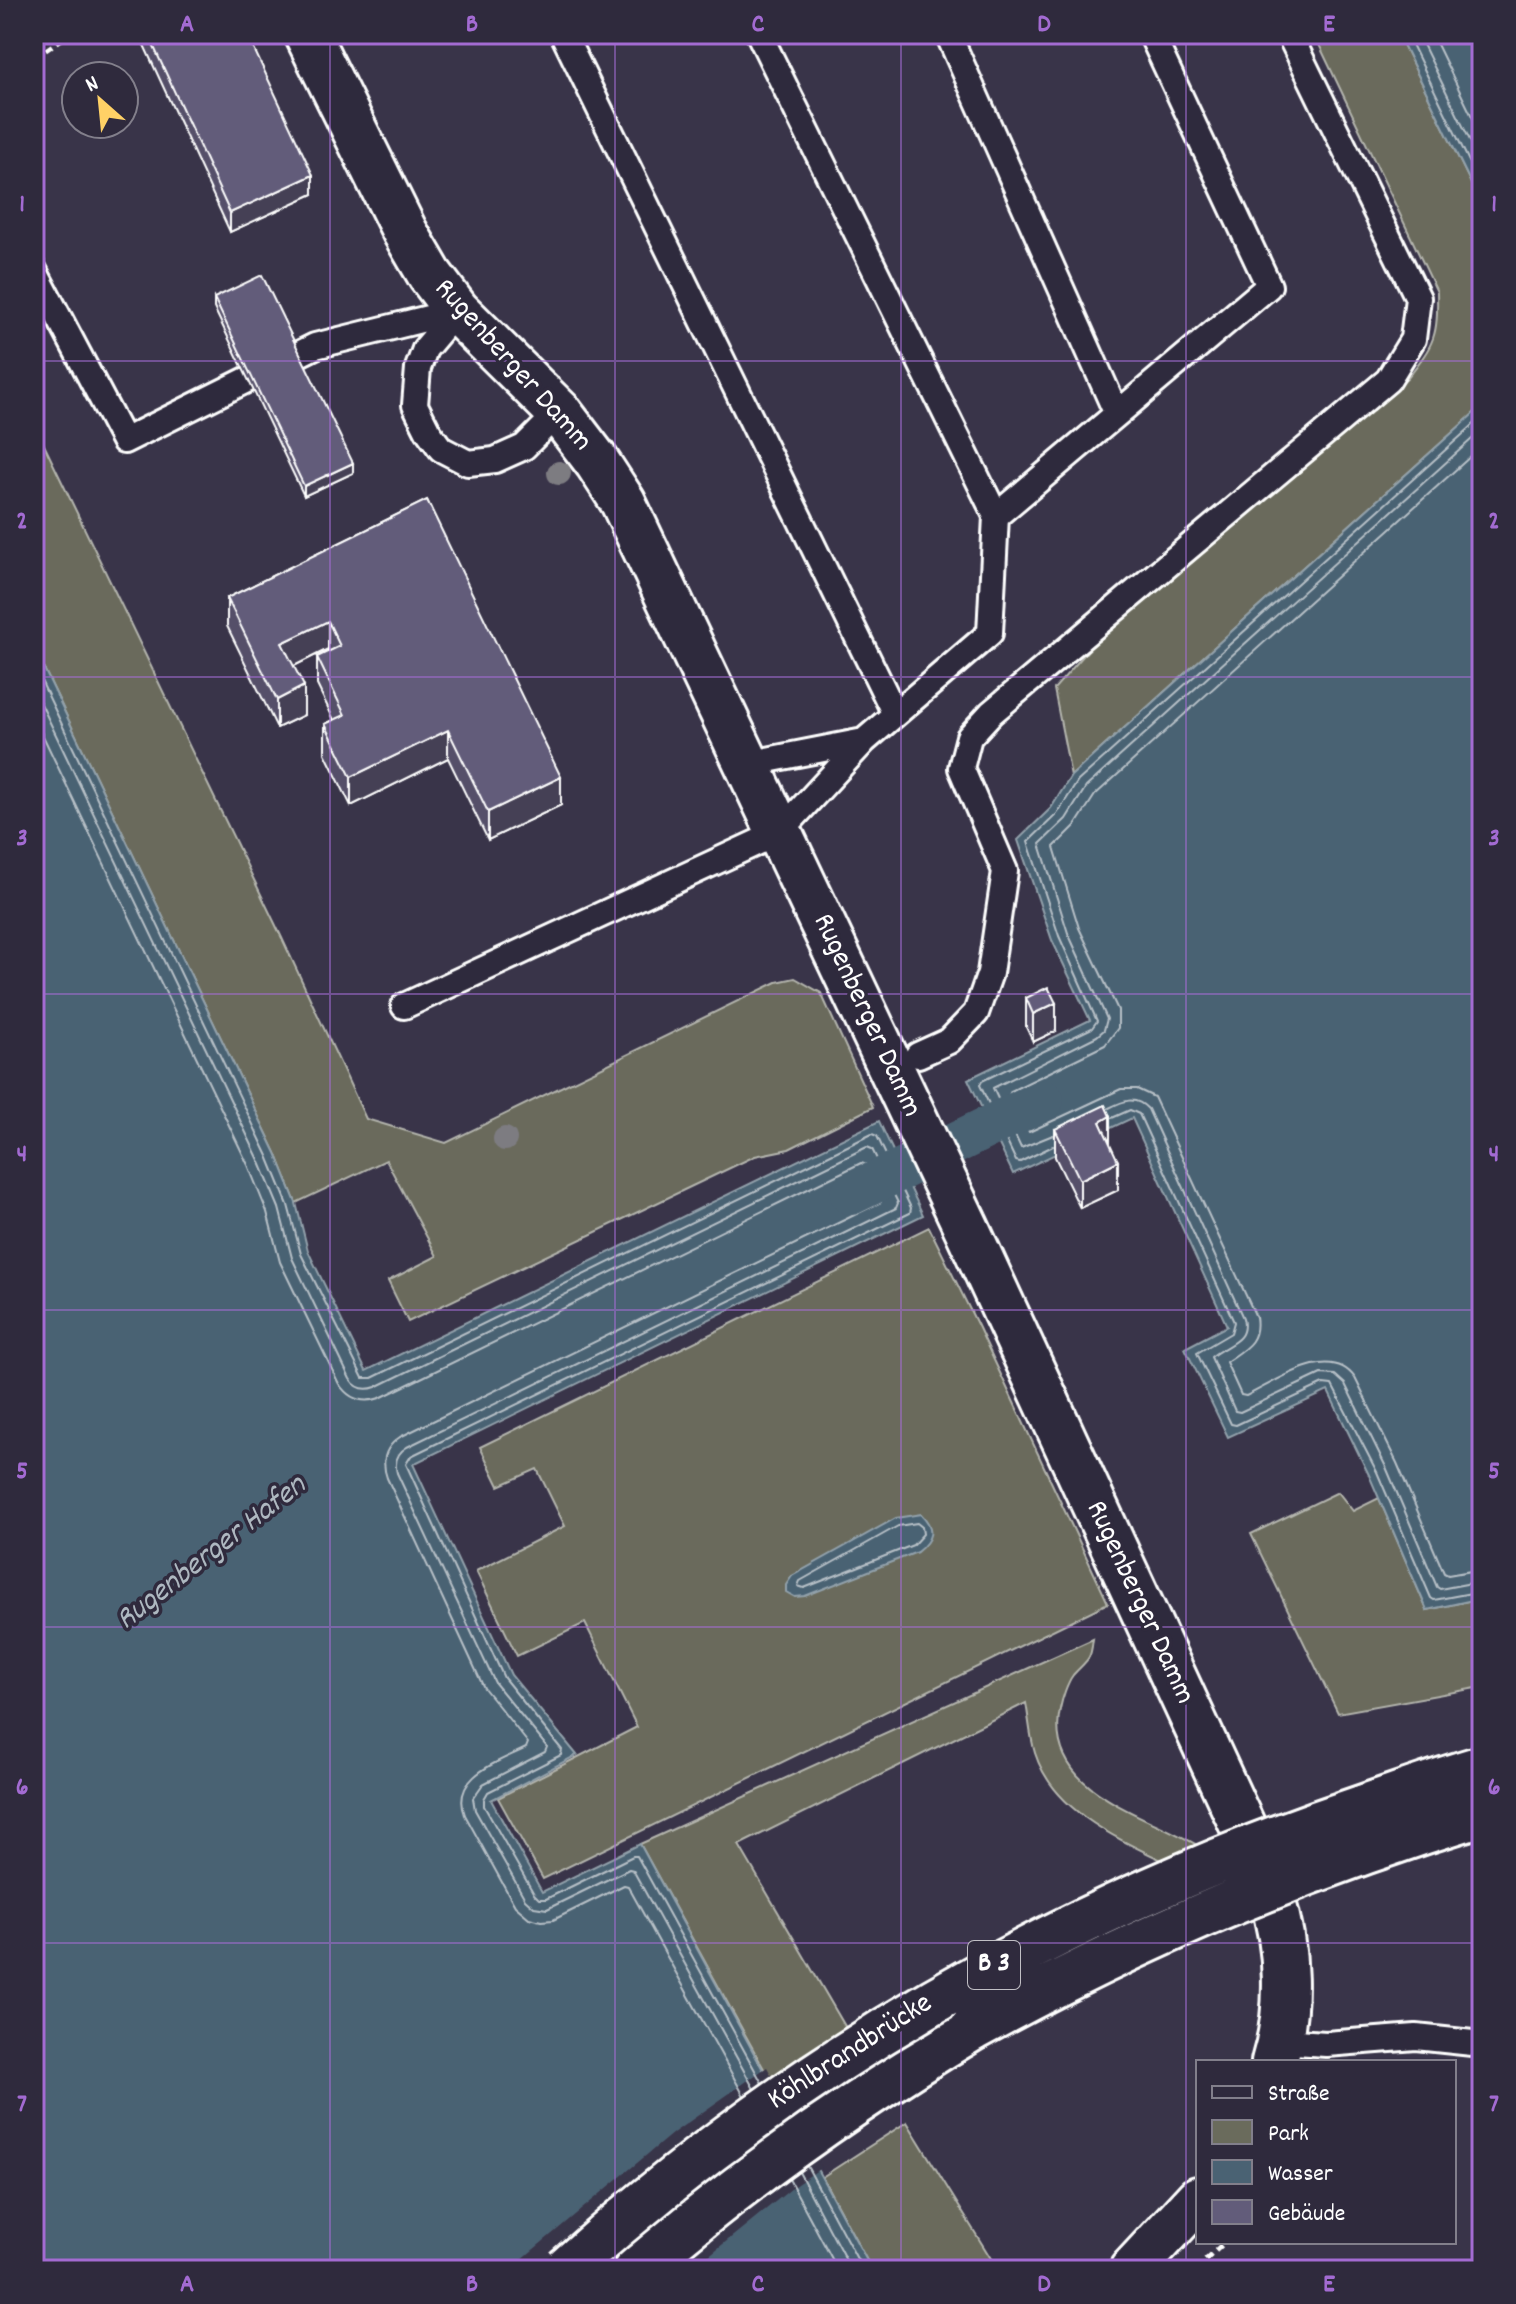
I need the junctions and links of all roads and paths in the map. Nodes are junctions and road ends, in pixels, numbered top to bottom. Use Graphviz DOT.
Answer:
graph roads {
  1 [pos="69,34"];
  2 [pos="307,34"];
  3 [pos="563,34"];
  4 [pos="759,34"];
  5 [pos="948,34"];
  6 [pos="1151,34"];
  7 [pos="1289,34"];
  8 [pos="34,58"];
  9 [pos="34,270"];
  10 [pos="457,311"];
  11 [pos="559,412"];
  12 [pos="1117,414"];
  13 [pos="996,516"];
  14 [pos="895,714"];
  15 [pos="864,741"];
  16 [pos="747,764"];
  17 [pos="780,832"];
  18 [pos="404,1006"];
  19 [pos="910,1073"];
  20 [pos="1482,1768"];
  21 [pos="1482,1813"];
  22 [pos="1482,2044"];
  23 [pos="1277,2052"];
  24 [pos="1196,2201"];
  25 [pos="1223,2244"];
  26 [pos="566,2270"];
  27 [pos="636,2270"];
  28 [pos="1132,2270"];
  29 [pos="1195,2270"];
  1 -- 8 [label="path"];
  2 -- 10 [label="street, Rugenberger Damm"];
  3 -- 14 [label="lane"];
  4 -- 13 [label="lane"];
  5 -- 12 [label="lane"];
  6 -- 12 [label="lane"];
  7 -- 19 [label="lane"];
  9 -- 10 [label="lane"];
  10 -- 11 [label="street, Rugenberger Damm"];
  10 -- 11 [label="lane"];
  11 -- 16 [label="street, Rugenberger Damm"];
  12 -- 13 [label="lane"];
  13 -- 14 [label="lane"];
  14 -- 15 [label="lane"];
  15 -- 16 [label="lane"];
  15 -- 17 [label="lane"];
  16 -- 17 [label="street, Rugenberger Damm"];
  17 -- 18 [label="lane"];
  17 -- 19 [label="street, Rugenberger Damm"];
  19 -- 23 [label="street, Rugenberger Damm"];
  20 -- 26 [label="street, Köhlbrandbrücke / B 3, bridge"];
  21 -- 27 [label="street, Köhlbrandbrücke / B 3, bridge"];
  22 -- 23 [label="lane"];
  24 -- 28 [label="street"];
  25 -- 29 [label="path"];
}
